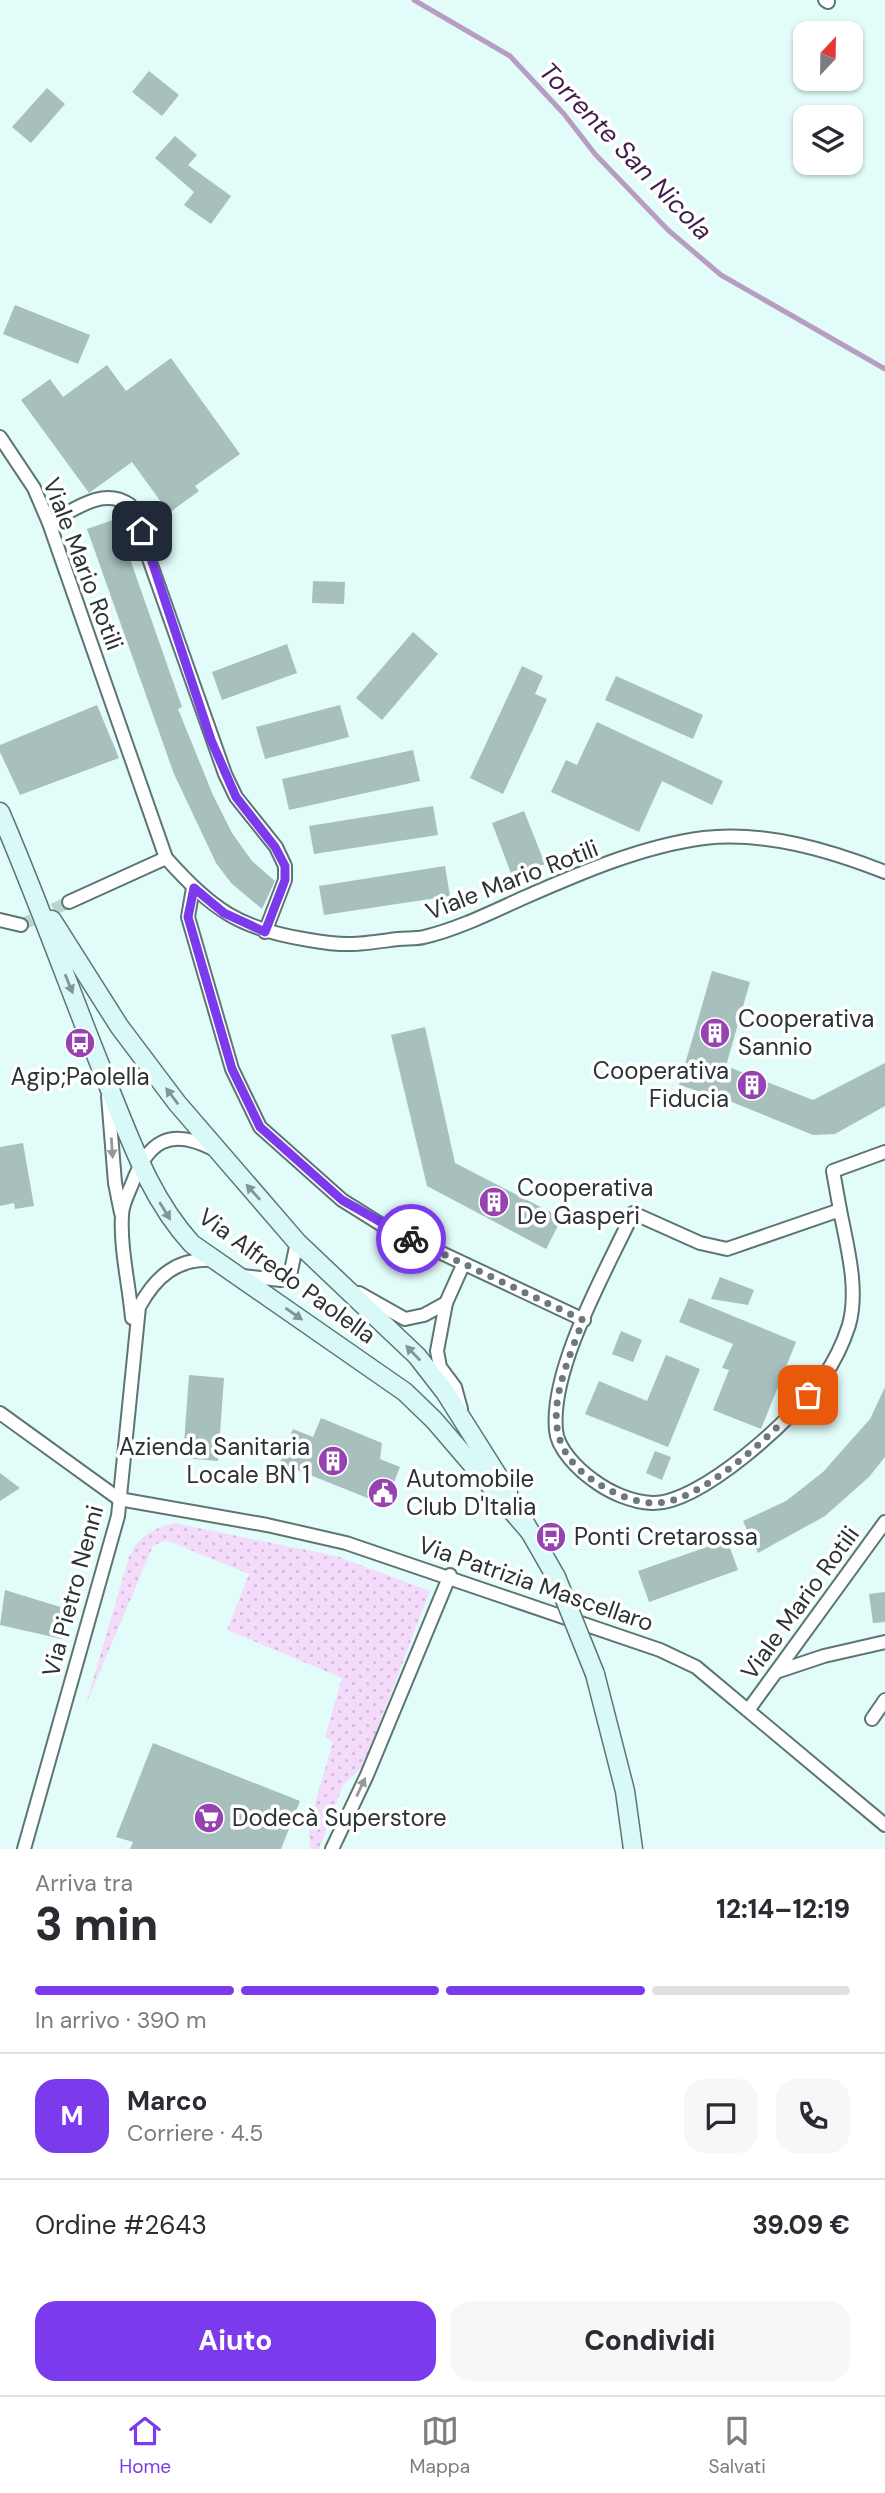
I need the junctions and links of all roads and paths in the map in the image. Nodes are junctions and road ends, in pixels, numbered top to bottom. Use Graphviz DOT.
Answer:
graph roads {
  1 [pos="0,437"];
  2 [pos="49,523"];
  3 [pos="0,812"];
  4 [pos="166,858"];
  5 [pos="885,872"];
  6 [pos="194,888"];
  7 [pos="36,897"];
  8 [pos="69,902"];
  9 [pos="0,920"];
  10 [pos="22,925"];
  11 [pos="265,932"];
  12 [pos="107,1082"];
  13 [pos="215,1149"];
  14 [pos="885,1152"];
  15 [pos="140,1163"];
  16 [pos="840,1210"];
  17 [pos="121,1213"];
  18 [pos="298,1242"];
  19 [pos="217,1260"];
  20 [pos="463,1265"];
  21 [pos="238,1275"];
  22 [pos="331,1275"];
  23 [pos="446,1303"];
  24 [pos="583,1320"];
  25 [pos="135,1339"];
  26 [pos="0,1413"];
  27 [pos="465,1423"];
  28 [pos="119,1499"];
  29 [pos="885,1522"];
  30 [pos="531,1533"];
  31 [pos="450,1576"];
  32 [pos="885,1642"];
  33 [pos="776,1672"];
  34 [pos="885,1700"];
  35 [pos="749,1709"];
  36 [pos="872,1719"];
  37 [pos="885,1825"];
  38 [pos="24,1849"];
  39 [pos="332,1849"];
  40 [pos="633,1849"];
  1 -- 2 [label="street, Viale Mario Rotili"];
  2 -- 4 [label="street, Viale Mario Rotili"];
  2 -- 11 [label="street"];
  3 -- 7 [label="main road, Via Alfredo Paolella"];
  4 -- 6 [label="street, Viale Mario Rotili"];
  4 -- 8 [label="street"];
  5 -- 11 [label="street, Viale Mario Rotili"];
  6 -- 11 [label="street, Viale Mario Rotili"];
  6 -- 20 [label="street"];
  7 -- 12 [label="main road, Via Alfredo Paolella, one-way"];
  13 -- 7 [label="main road, Via Alfredo Paolella, one-way"];
  9 -- 10 [label="street"];
  12 -- 15 [label="main road, Via Alfredo Paolella"];
  12 -- 17 [label="street, one-way"];
  13 -- 15 [label="street"];
  18 -- 13 [label="main road, Via Alfredo Paolella, one-way"];
  14 -- 16 [label="street"];
  15 -- 17 [label="street, Via Pietro Nenni"];
  15 -- 19 [label="main road, Via Alfredo Paolella, one-way"];
  16 -- 24 [label="street"];
  16 -- 24 [label="street"];
  17 -- 25 [label="street, Via Pietro Nenni"];
  18 -- 21 [label="street"];
  18 -- 22 [label="main road, Via Alfredo Paolella"];
  19 -- 21 [label="main road, Via Alfredo Paolella"];
  19 -- 25 [label="street, Via Pietro Nenni"];
  20 -- 23 [label="street"];
  20 -- 24 [label="street"];
  21 -- 30 [label="main road, Via Alfredo Paolella, one-way"];
  22 -- 23 [label="street"];
  27 -- 22 [label="main road, Via Alfredo Paolella, one-way"];
  23 -- 27 [label="street"];
  25 -- 28 [label="street, Via Pietro Nenni"];
  26 -- 28 [label="street"];
  27 -- 30 [label="main road, Via Alfredo Paolella"];
  28 -- 31 [label="street, Via Patrizia Mascellaro"];
  28 -- 38 [label="street, Via Pietro Nenni"];
  29 -- 33 [label="street, Viale Mario Rotili"];
  30 -- 40 [label="main road, Via Alfredo Paolella, bridge"];
  31 -- 35 [label="street, Via Patrizia Mascellaro"];
  39 -- 31 [label="street, one-way"];
  32 -- 33 [label="street"];
  33 -- 35 [label="street, Viale Mario Rotili"];
  34 -- 36 [label="street"];
  35 -- 37 [label="street, Via Patrizia Mascellaro"];
}
